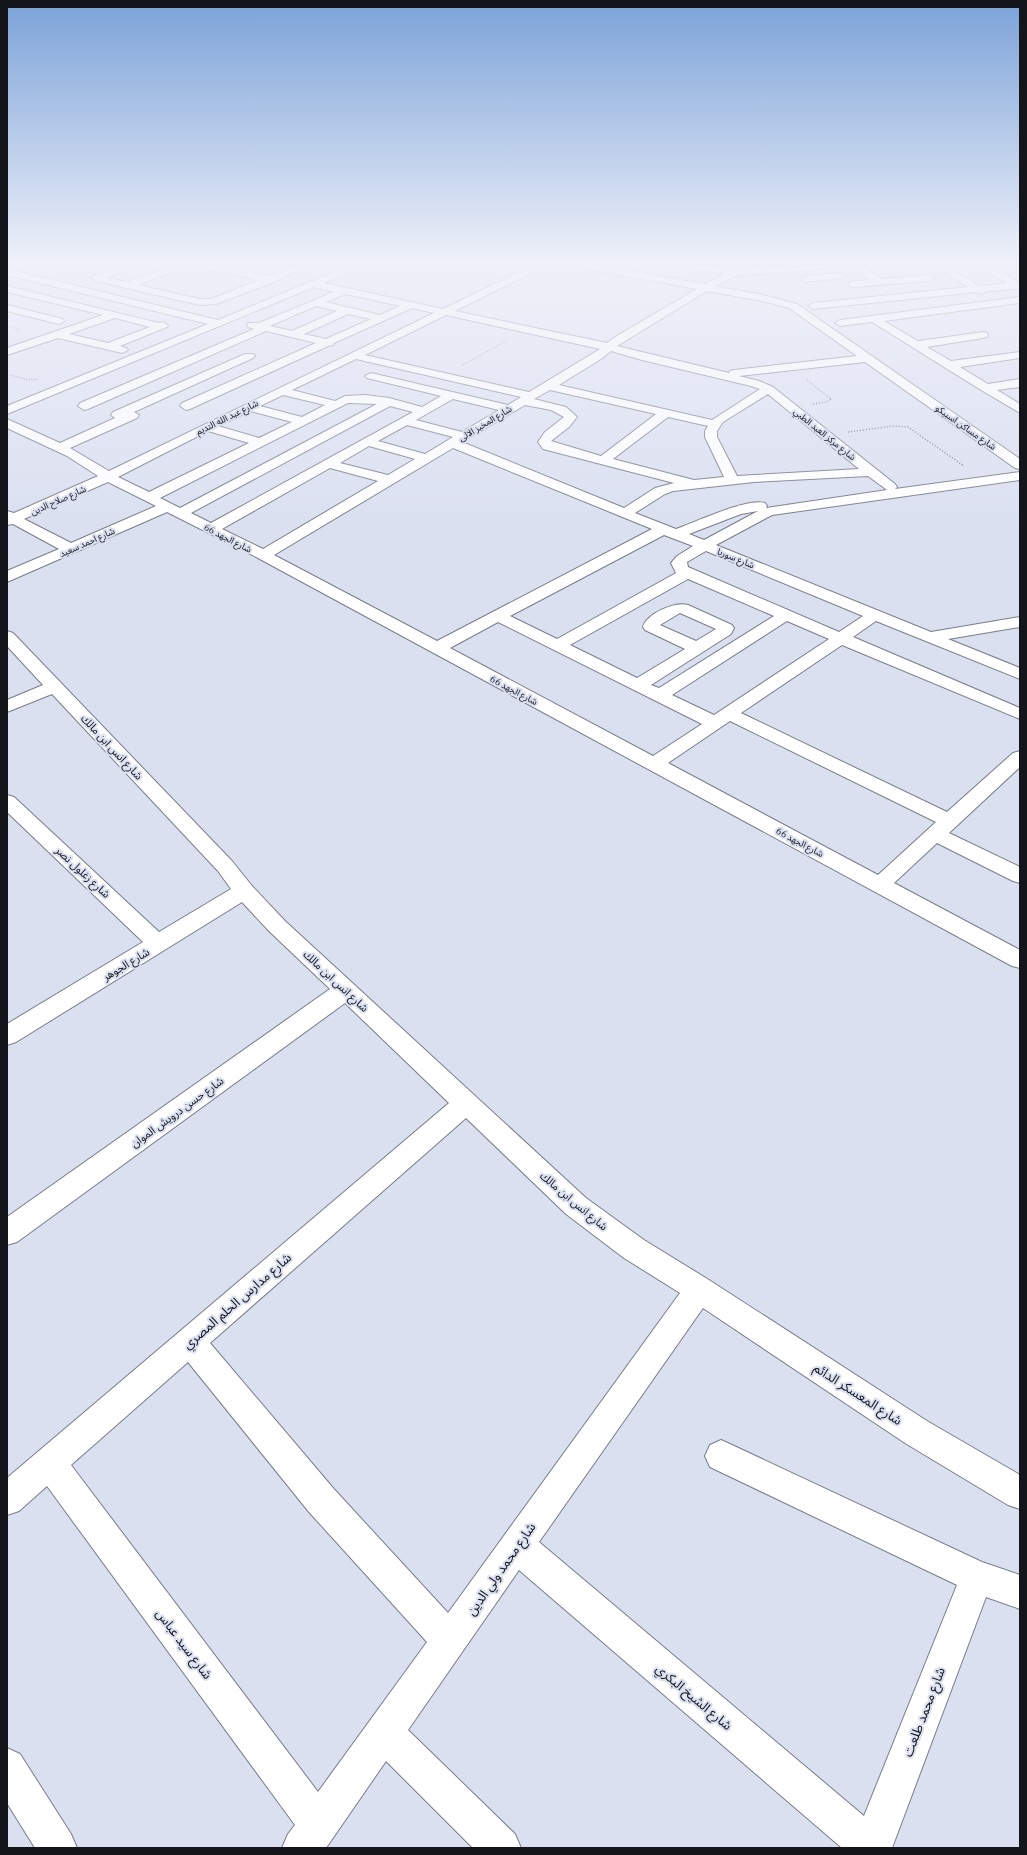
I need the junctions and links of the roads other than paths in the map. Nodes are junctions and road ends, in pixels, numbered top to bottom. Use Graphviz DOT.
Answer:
graph roads {
  1 [pos="127,352"];
  2 [pos="149,352"];
  3 [pos="211,352"];
  4 [pos="232,352"];
  5 [pos="304,352"];
  6 [pos="350,352"];
  7 [pos="357,352"];
  8 [pos="603,352"];
  9 [pos="624,352"];
  10 [pos="859,352"];
  11 [pos="927,352"];
  12 [pos="946,352"];
  13 [pos="931,354"];
  14 [pos="141,355"];
  15 [pos="1019,355"];
  16 [pos="256,358"];
  17 [pos="868,358"];
  18 [pos="97,360"];
  19 [pos="280,363"];
  20 [pos="393,364"];
  21 [pos="117,365"];
  22 [pos="949,365"];
  23 [pos="319,373"];
  24 [pos="721,374"];
  25 [pos="982,374"];
  26 [pos="439,375"];
  27 [pos="204,376"];
  28 [pos="371,376"];
  29 [pos="966,376"];
  30 [pos="360,382"];
  31 [pos="236,383"];
  32 [pos="1020,383"];
  33 [pos="134,384"];
  34 [pos="412,386"];
  35 [pos="548,386"];
  36 [pos="985,388"];
  37 [pos="769,389"];
  38 [pos="279,392"];
  39 [pos="44,395"];
  40 [pos="452,395"];
  41 [pos="161,397"];
  42 [pos="342,398"];
  43 [pos="1020,398"];
  44 [pos="527,399"];
  45 [pos="1005,400"];
  46 [pos="389,402"];
  47 [pos="84,406"];
  48 [pos="186,406"];
  49 [pos="249,406"];
  50 [pos="510,409"];
  51 [pos="7,410"];
  52 [pos="1020,410"];
  53 [pos="423,411"];
  54 [pos="666,413"];
  55 [pos="122,416"];
  56 [pos="229,417"];
  57 [pos="302,420"];
  58 [pos="405,421"];
  59 [pos="7,423"];
  60 [pos="714,424"];
  61 [pos="207,427"];
  62 [pos="458,440"];
  63 [pos="367,442"];
  64 [pos="256,444"];
  65 [pos="61,447"];
  66 [pos="289,456"];
  67 [pos="426,458"];
  68 [pos="602,461"];
  69 [pos="327,465"];
  70 [pos="1020,466"];
  71 [pos="871,472"];
  72 [pos="1020,476"];
  73 [pos="108,477"];
  74 [pos="389,480"];
  75 [pos="732,480"];
  76 [pos="696,484"];
  77 [pos="890,487"];
  78 [pos="149,498"];
  79 [pos="173,510"];
  80 [pos="625,513"];
  81 [pos="9,518"];
  82 [pos="211,529"];
  83 [pos="670,532"];
  84 [pos="705,546"];
  85 [pos="70,549"];
  86 [pos="263,555"];
  87 [pos="687,573"];
  88 [pos="7,577"];
  89 [pos="786,615"];
  90 [pos="875,615"];
  91 [pos="498,616"];
  92 [pos="1020,622"];
  93 [pos="7,636"];
  94 [pos="930,637"];
  95 [pos="840,638"];
  96 [pos="558,645"];
  97 [pos="437,648"];
  98 [pos="696,648"];
  99 [pos="1020,674"];
  100 [pos="638,685"];
  101 [pos="55,686"];
  102 [pos="659,696"];
  103 [pos="7,707"];
  104 [pos="1020,714"];
  105 [pos="722,719"];
  106 [pos="1020,757"];
  107 [pos="654,764"];
  108 [pos="7,801"];
  109 [pos="942,828"];
  110 [pos="1018,872"];
  111 [pos="879,884"];
  112 [pos="244,892"];
  113 [pos="158,944"];
  114 [pos="1020,960"];
  115 [pos="346,990"];
  116 [pos="7,1036"];
  117 [pos="466,1103"];
  118 [pos="7,1233"];
  119 [pos="699,1289"];
  120 [pos="190,1341"];
  121 [pos="721,1456"];
  122 [pos="50,1463"];
  123 [pos="1020,1493"];
  124 [pos="7,1499"];
  125 [pos="517,1546"];
  126 [pos="977,1577"];
  127 [pos="1020,1592"];
  128 [pos="450,1641"];
  129 [pos="385,1733"];
  130 [pos="7,1767"];
  131 [pos="311,1836"];
  132 [pos="57,1848"];
  133 [pos="501,1848"];
  134 [pos="871,1848"];
  1 -- 14 [label="street"];
  2 -- 14 [label="street"];
  3 -- 33 [label="street"];
  4 -- 16 [label="street"];
  5 -- 19 [label="street"];
  6 -- 23 [label="street, شارع عبد الله النديم"];
  7 -- 20 [label="street"];
  8 -- 35 [label="street, شارع المخبز الالى"];
  9 -- 24 [label="street, شارع مركز العبد الطبي"];
  10 -- 17 [label="street, شارع مساكن اسبيكو"];
  11 -- 13 [label="street"];
  12 -- 13 [label="street"];
  13 -- 22 [label="street"];
  14 -- 21 [label="street"];
  15 -- 22 [label="street"];
  16 -- 19 [label="street"];
  16 -- 27 [label="street"];
  17 -- 24 [label="street"];
  17 -- 70 [label="street, شارع مساكن اسبيكو"];
  18 -- 21 [label="street"];
  19 -- 23 [label="street"];
  19 -- 31 [label="street"];
  20 -- 26 [label="street"];
  20 -- 28 [label="street"];
  21 -- 39 [label="street"];
  22 -- 29 [label="street"];
  23 -- 38 [label="street, شارع عبد الله النديم"];
  24 -- 37 [label="street, شارع مركز العبد الطبي"];
  25 -- 29 [label="street"];
  26 -- 34 [label="street"];
  26 -- 44 [label="street"];
  27 -- 31 [label="street"];
  27 -- 41 [label="street"];
  28 -- 30 [label="street"];
  28 -- 34 [label="street"];
  29 -- 36 [label="street"];
  31 -- 38 [label="street"];
  31 -- 48 [label="street"];
  32 -- 36 [label="street"];
  33 -- 41 [label="street"];
  33 -- 47 [label="street"];
  34 -- 40 [label="street"];
  35 -- 44 [label="street, شارع المخبز الالى"];
  35 -- 54 [label="street"];
  36 -- 45 [label="street"];
  37 -- 60 [label="street"];
  37 -- 71 [label="street, شارع مركز العبد الطبي"];
  38 -- 42 [label="street"];
  38 -- 49 [label="street, شارع عبد الله النديم"];
  39 -- 47 [label="street"];
  39 -- 51 [label="street"];
  40 -- 50 [label="street"];
  40 -- 53 [label="street"];
  41 -- 48 [label="street"];
  41 -- 55 [label="street"];
  42 -- 46 [label="street"];
  42 -- 57 [label="street"];
  43 -- 45 [label="street"];
  44 -- 50 [label="street, شارع المخبز الالى"];
  44 -- 68 [label="street"];
  45 -- 52 [label="street"];
  46 -- 53 [label="street"];
  46 -- 66 [label="street, شارع احمد سعيد"];
  47 -- 55 [label="street"];
  48 -- 56 [label="street"];
  49 -- 56 [label="street, شارع عبد الله النديم"];
  49 -- 57 [label="street"];
  50 -- 62 [label="street, شارع المخبز الالى"];
  53 -- 58 [label="street"];
  54 -- 60 [label="street"];
  54 -- 68 [label="street"];
  55 -- 65 [label="street"];
  56 -- 61 [label="street, شارع عبد الله النديم"];
  57 -- 64 [label="street"];
  58 -- 62 [label="street, شارع سوريا"];
  58 -- 63 [label="street"];
  59 -- 65 [label="street, شارع الجهد 66"];
  60 -- 75 [label="street"];
  61 -- 64 [label="street"];
  61 -- 73 [label="street, شارع عبد الله النديم"];
  62 -- 67 [label="street, شارع المخبز الالى"];
  62 -- 80 [label="street, شارع سوريا"];
  63 -- 67 [label="street"];
  63 -- 69 [label="street"];
  64 -- 66 [label="street"];
  64 -- 78 [label="street"];
  65 -- 73 [label="street, شارع الجهد 66"];
  66 -- 69 [label="street"];
  66 -- 79 [label="street, شارع احمد سعيد"];
  67 -- 74 [label="street, شارع المخبز الالى"];
  68 -- 76 [label="street"];
  69 -- 74 [label="street"];
  69 -- 82 [label="street"];
  70 -- 77 [label="street"];
  71 -- 75 [label="street"];
  71 -- 77 [label="street, شارع مركز العبد الطبي"];
  72 -- 84 [label="street"];
  73 -- 78 [label="street, شارع الجهد 66"];
  73 -- 81 [label="street, شارع صلاح الدين"];
  74 -- 86 [label="street, شارع المخبز الالى"];
  75 -- 76 [label="street"];
  76 -- 80 [label="street"];
  77 -- 83 [label="street"];
  78 -- 79 [label="street, شارع الجهد 66"];
  79 -- 82 [label="street, شارع الجهد 66"];
  79 -- 85 [label="street, شارع احمد سعيد"];
  80 -- 83 [label="street, شارع سوريا"];
  81 -- 85 [label="street"];
  82 -- 86 [label="street, شارع الجهد 66"];
  83 -- 84 [label="street, شارع سوريا"];
  83 -- 91 [label="street"];
  84 -- 87 [label="street"];
  84 -- 90 [label="street, شارع سوريا"];
  85 -- 88 [label="street, شارع احمد سعيد"];
  86 -- 97 [label="street, شارع الجهد 66"];
  87 -- 89 [label="street"];
  87 -- 96 [label="street"];
  89 -- 95 [label="street"];
  89 -- 102 [label="street"];
  90 -- 94 [label="street, شارع سوريا"];
  90 -- 95 [label="street"];
  91 -- 96 [label="street"];
  91 -- 97 [label="street"];
  92 -- 94 [label="street"];
  93 -- 101 [label="street, شارع انس ابن مالك"];
  94 -- 99 [label="street, شارع سوريا"];
  95 -- 104 [label="street"];
  95 -- 105 [label="street"];
  96 -- 100 [label="street"];
  97 -- 107 [label="street, شارع الجهد 66"];
  98 -- 100 [label="street"];
  100 -- 102 [label="street"];
  101 -- 103 [label="street"];
  101 -- 112 [label="street, شارع انس ابن مالك"];
  102 -- 105 [label="street"];
  105 -- 107 [label="street"];
  105 -- 109 [label="street"];
  106 -- 109 [label="street"];
  107 -- 111 [label="street, شارع الجهد 66"];
  108 -- 113 [label="street, شارع زغلول نصر"];
  109 -- 110 [label="street"];
  109 -- 111 [label="street"];
  111 -- 114 [label="street, شارع الجهد 66"];
  112 -- 113 [label="street, شارع الجوهر"];
  112 -- 115 [label="street, شارع انس ابن مالك"];
  113 -- 116 [label="street, شارع الجوهر"];
  115 -- 117 [label="street, شارع انس ابن مالك"];
  115 -- 118 [label="street, شارع حسن درويش الموان"];
  117 -- 119 [label="street, شارع انس ابن مالك"];
  117 -- 120 [label="street, شارع مدارس الحلم المصري"];
  119 -- 123 [label="street, شارع المعسكر الدائم"];
  119 -- 125 [label="street, شارع محمد ولي الدين"];
  120 -- 122 [label="street, شارع مدارس الحلم المصري"];
  120 -- 128 [label="street"];
  121 -- 126 [label="street"];
  122 -- 124 [label="street, شارع مدارس الحلم المصري"];
  122 -- 131 [label="street, شارع سيد عباس"];
  125 -- 128 [label="street, شارع محمد ولي الدين"];
  125 -- 134 [label="street, شارع الشيخ البكري"];
  126 -- 127 [label="street"];
  126 -- 134 [label="street, شارع محمد طلعت"];
  128 -- 129 [label="street, شارع محمد ولي الدين"];
  129 -- 131 [label="street, شارع محمد ولي الدين"];
  129 -- 133 [label="street"];
  130 -- 132 [label="street"];
}
